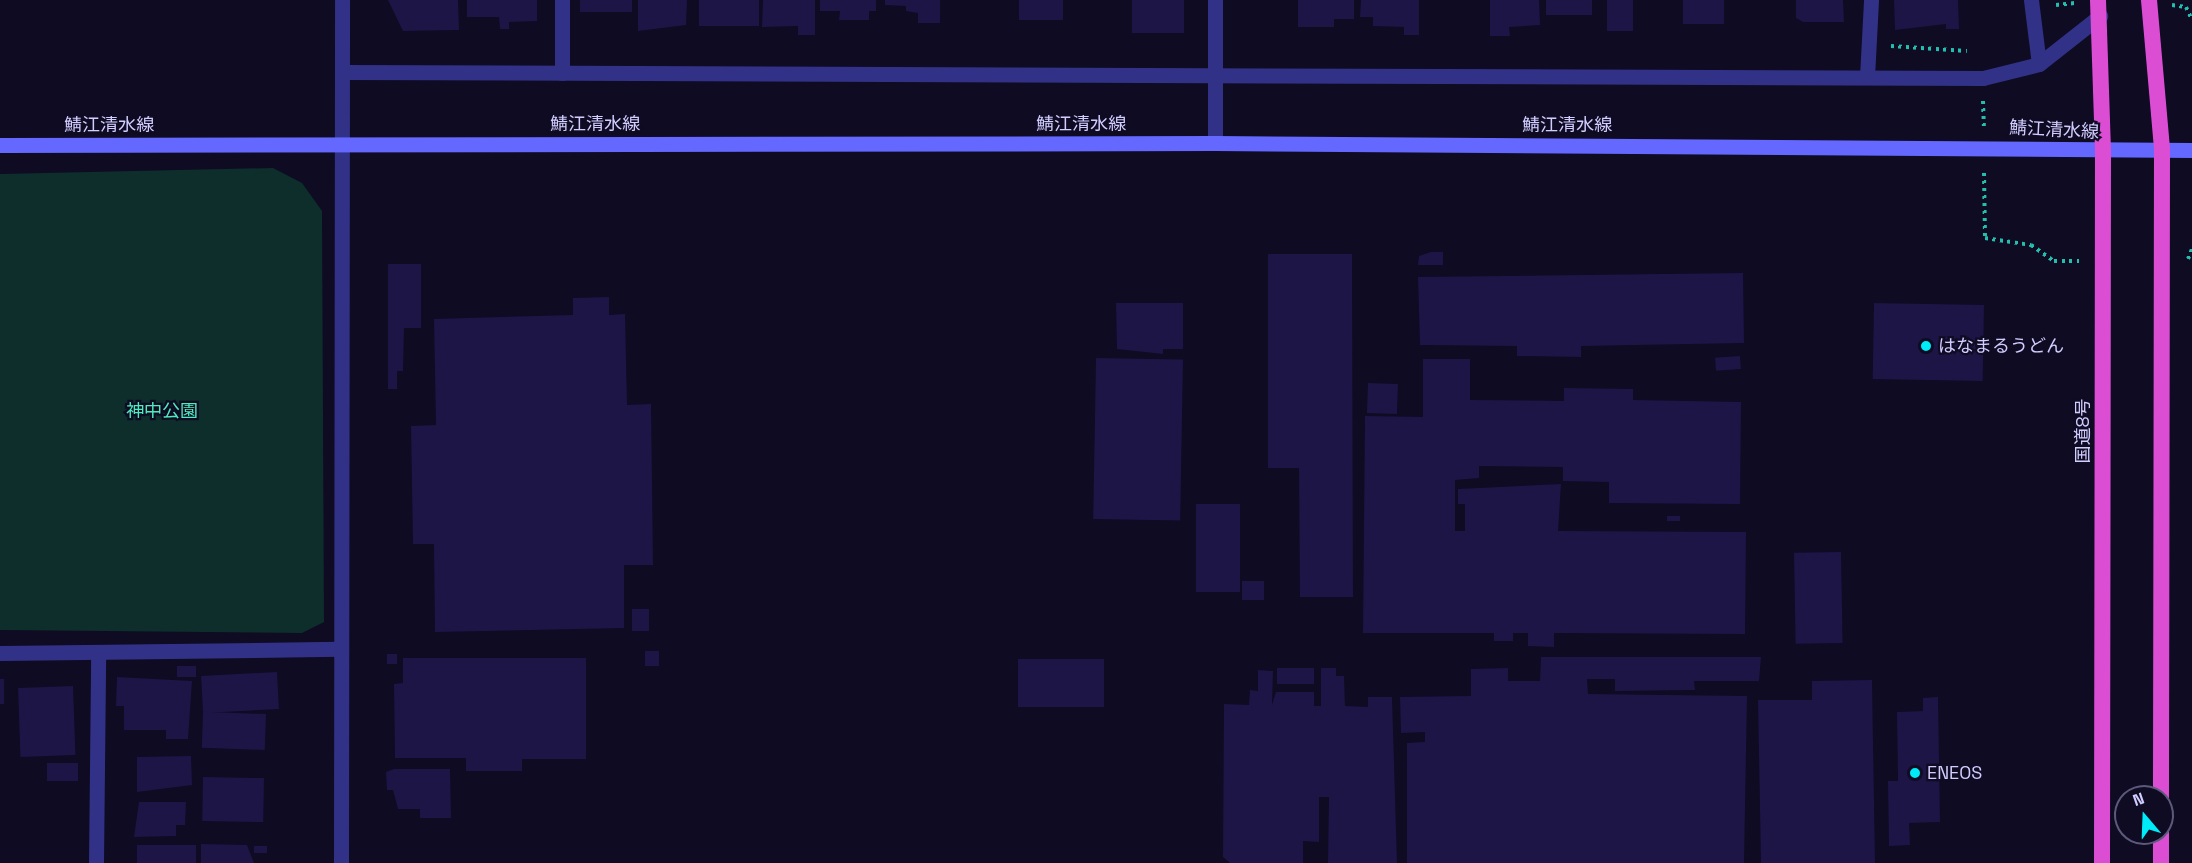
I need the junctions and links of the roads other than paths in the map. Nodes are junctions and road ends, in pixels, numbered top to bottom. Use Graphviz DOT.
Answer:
graph roads {
  1 [pos="342,0"];
  2 [pos="562,0"];
  3 [pos="1215,0"];
  4 [pos="1870,0"];
  5 [pos="2031,0"];
  6 [pos="2149,0"];
  7 [pos="2099,8"];
  8 [pos="2039,64"];
  9 [pos="342,72"];
  10 [pos="562,73"];
  11 [pos="1215,75"];
  12 [pos="1867,77"];
  13 [pos="342,143"];
  14 [pos="1215,143"];
  15 [pos="0,145"];
  16 [pos="2162,150"];
  17 [pos="2192,150"];
  18 [pos="2103,152"];
  19 [pos="340,649"];
  20 [pos="0,653"];
  21 [pos="98,655"];
  22 [pos="2161,785"];
  23 [pos="2161,845"];
  24 [pos="96,863"];
  25 [pos="341,863"];
  26 [pos="2102,863"];
  27 [pos="2161,863"];
  1 -- 9 [label="street"];
  2 -- 10 [label="street"];
  3 -- 11 [label="street"];
  4 -- 12 [label="street"];
  5 -- 8 [label="street"];
  6 -- 16 [label="highway"];
  7 -- 8 [label="street"];
  7 -- 18 [label="highway, 国道8号"];
  8 -- 12 [label="street"];
  9 -- 10 [label="street"];
  9 -- 13 [label="street"];
  10 -- 11 [label="street"];
  11 -- 12 [label="street"];
  11 -- 14 [label="street"];
  13 -- 14 [label="main road, 鯖江清水線"];
  13 -- 15 [label="main road, 鯖江清水線"];
  13 -- 19 [label="street"];
  14 -- 18 [label="main road, 鯖江清水線"];
  16 -- 17 [label="main road, 鯖江清水線"];
  16 -- 18 [label="main road, 鯖江清水線"];
  16 -- 22 [label="highway"];
  18 -- 26 [label="highway, 国道8号"];
  19 -- 21 [label="street"];
  19 -- 25 [label="street"];
  20 -- 21 [label="street"];
  21 -- 24 [label="street"];
  23 -- 27 [label="highway"];
}
